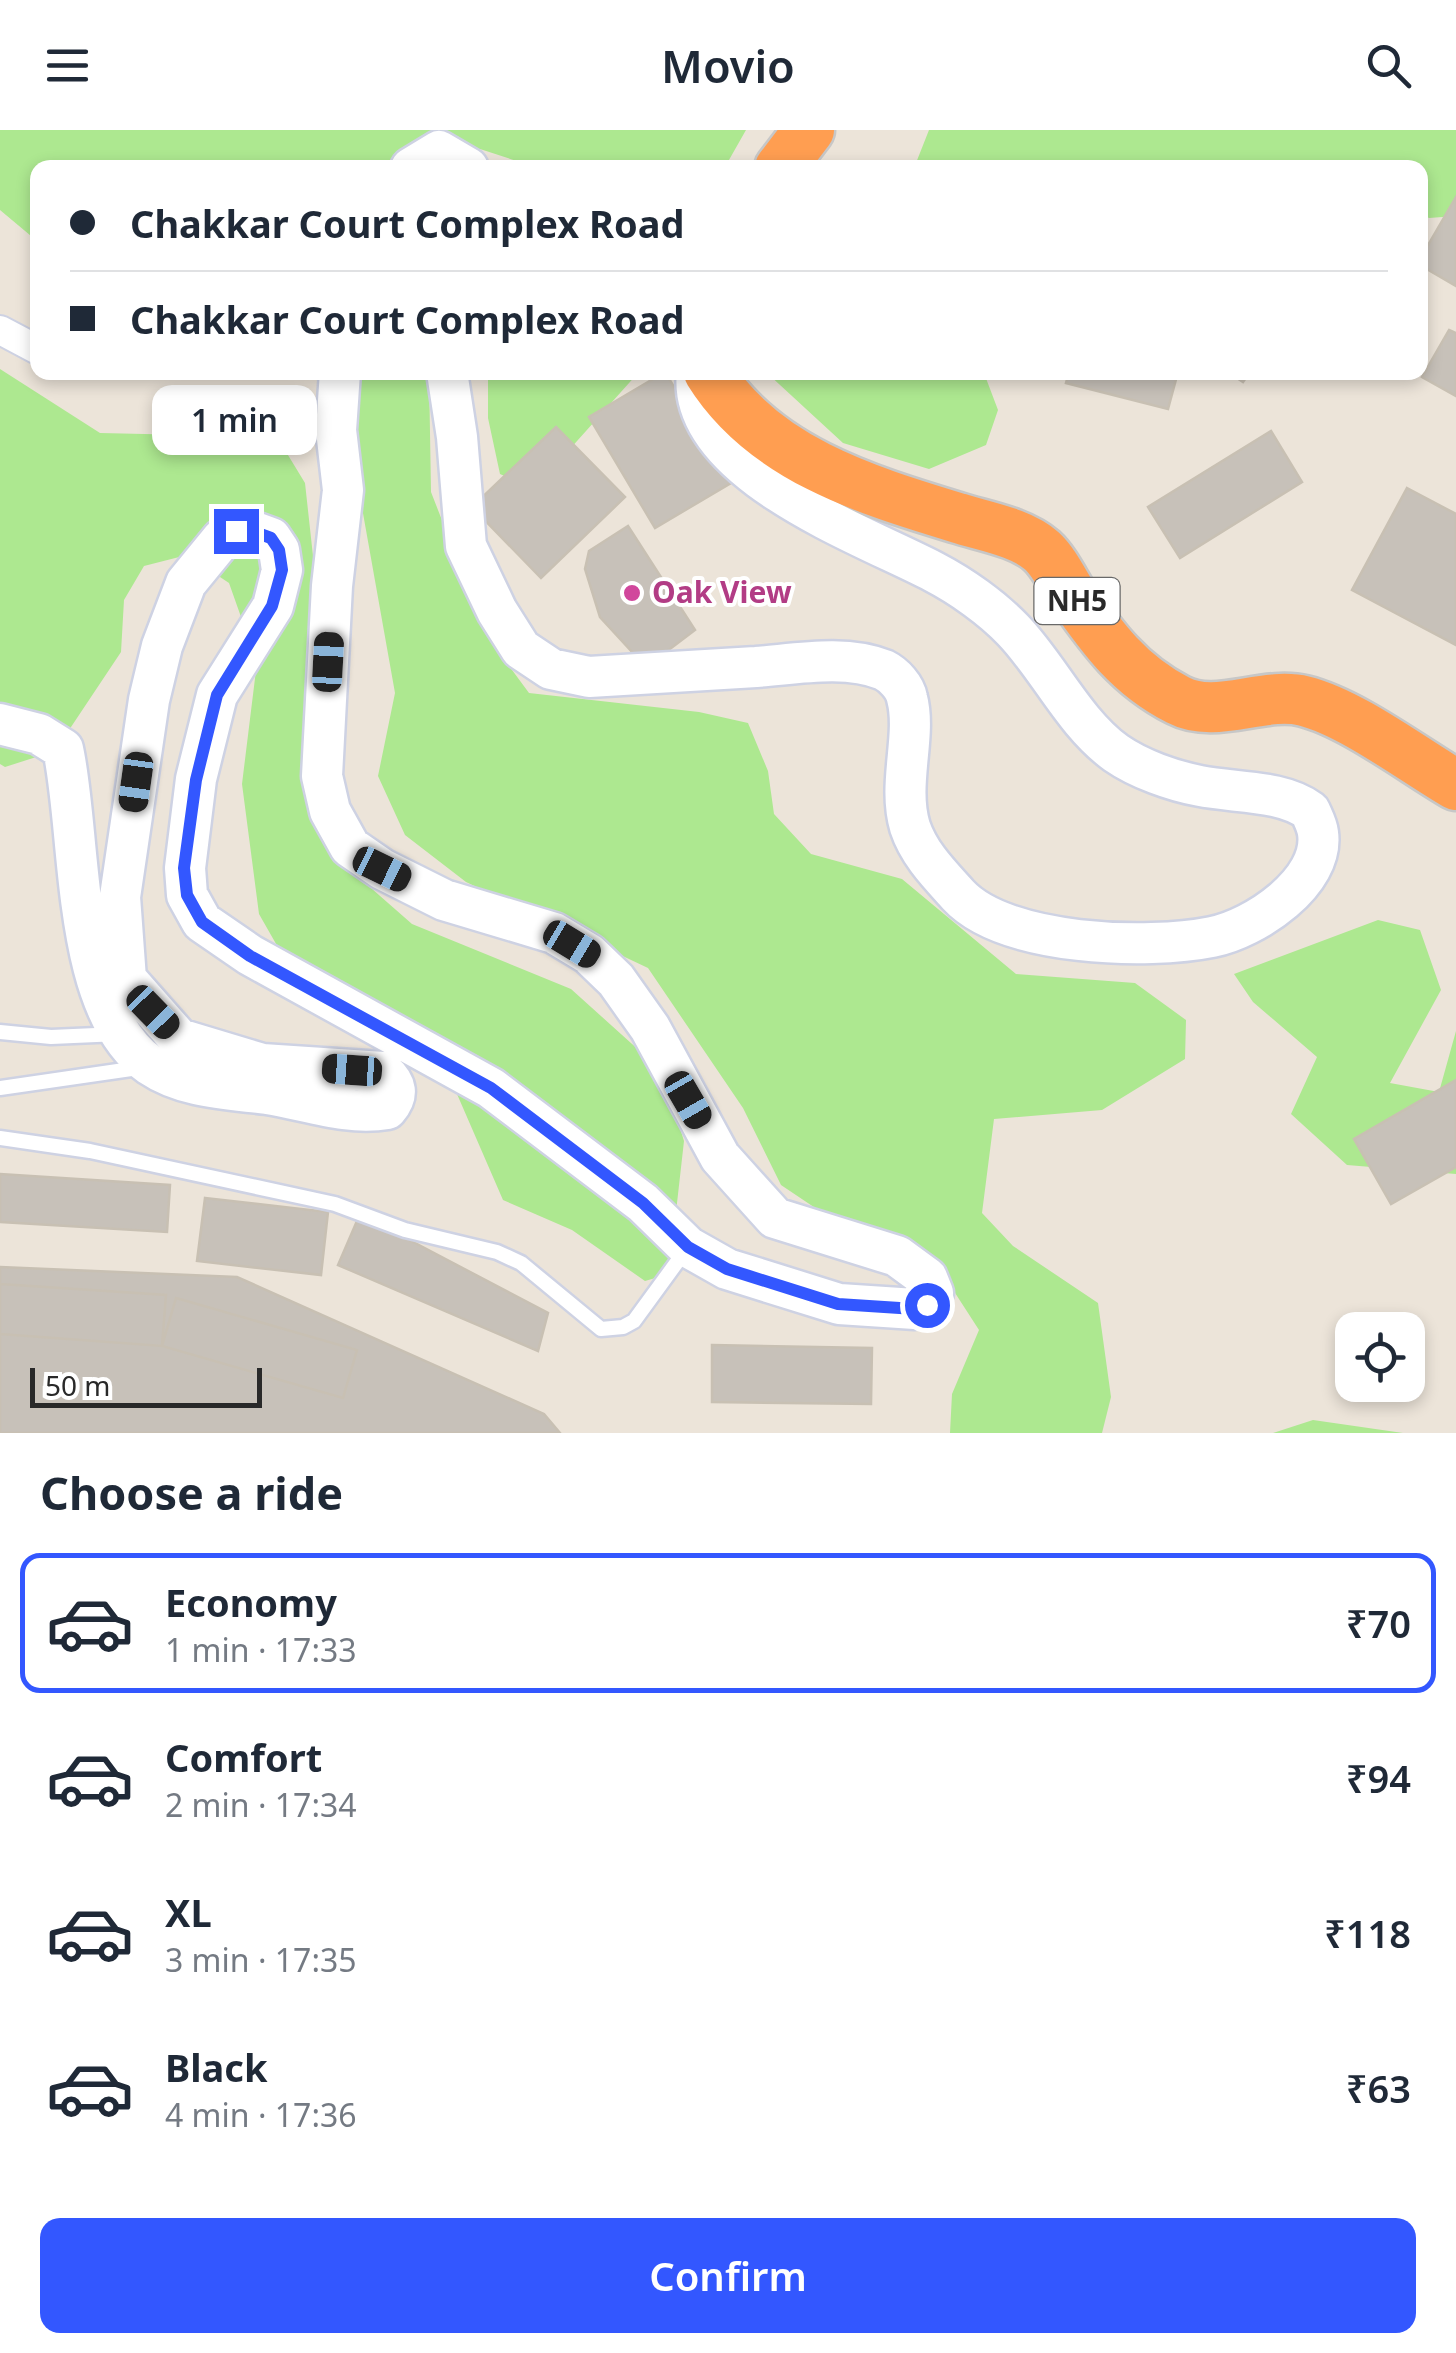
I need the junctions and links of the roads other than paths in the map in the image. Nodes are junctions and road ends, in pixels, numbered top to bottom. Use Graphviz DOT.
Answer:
graph roads {
  1 [pos="809,130"];
  2 [pos="425,160"];
  3 [pos="455,160"];
  4 [pos="786,160"];
  5 [pos="0,330"];
  6 [pos="30,346"];
  7 [pos="339,380"];
  8 [pos="448,380"];
  9 [pos="696,380"];
  10 [pos="714,380"];
  11 [pos="0,724"];
  12 [pos="1456,786"];
  13 [pos="0,1032"];
  14 [pos="119,1034"];
  15 [pos="151,1066"];
  16 [pos="0,1088"];
  17 [pos="0,1138"];
  18 [pos="688,1247"];
  1 -- 4 [label="highway"];
  2 -- 3 [label="street"];
  5 -- 6 [label="street"];
  7 -- 18 [label="street"];
  8 -- 9 [label="street"];
  10 -- 12 [label="highway, NH5"];
  11 -- 14 [label="street"];
  13 -- 14 [label="lane"];
  14 -- 15 [label="street"];
  15 -- 16 [label="lane"];
  15 -- 18 [label="street"];
  17 -- 18 [label="lane"];
}
